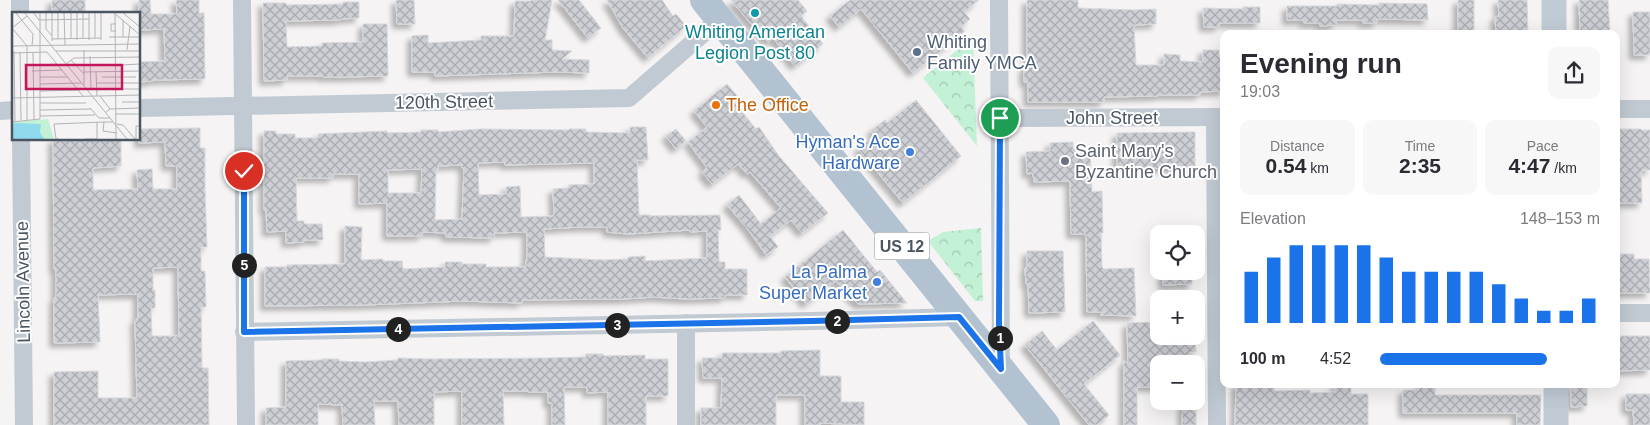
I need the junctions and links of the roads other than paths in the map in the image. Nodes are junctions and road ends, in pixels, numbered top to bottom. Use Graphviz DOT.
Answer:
graph roads {
  1 [pos="242,0"];
  2 [pos="999,0"];
  3 [pos="1554,0"];
  4 [pos="712,10"];
  5 [pos="1554,30"];
  6 [pos="243,107"];
  7 [pos="140,108"];
  8 [pos="1650,108"];
  9 [pos="1620,109"];
  10 [pos="1219,117"];
  11 [pos="1000,118"];
  12 [pos="21,140"];
  13 [pos="1620,313"];
  14 [pos="1650,313"];
  15 [pos="959,317"];
  16 [pos="1220,317"];
  17 [pos="686,324"];
  18 [pos="244,332"];
  19 [pos="1001,369"];
  20 [pos="1556,388"];
  21 [pos="24,425"];
  22 [pos="246,425"];
  23 [pos="686,425"];
  24 [pos="1046,425"];
  25 [pos="1217,425"];
  26 [pos="1556,425"];
  1 -- 6 [label="street"];
  2 -- 11 [label="street"];
  3 -- 5 [label="street"];
  4 -- 6 [label="street, 120th Street"];
  4 -- 15 [label="main road, US 12"];
  6 -- 7 [label="street, 120th Street"];
  6 -- 18 [label="street"];
  8 -- 9 [label="street"];
  10 -- 11 [label="street, John Street"];
  10 -- 16 [label="street"];
  11 -- 19 [label="street"];
  12 -- 21 [label="street, Lincoln Avenue"];
  13 -- 14 [label="street"];
  15 -- 17 [label="street"];
  15 -- 19 [label="main road, US 12"];
  16 -- 25 [label="street"];
  17 -- 18 [label="street"];
  17 -- 23 [label="street"];
  18 -- 22 [label="street"];
  19 -- 24 [label="main road, US 12"];
  20 -- 26 [label="street"];
}
